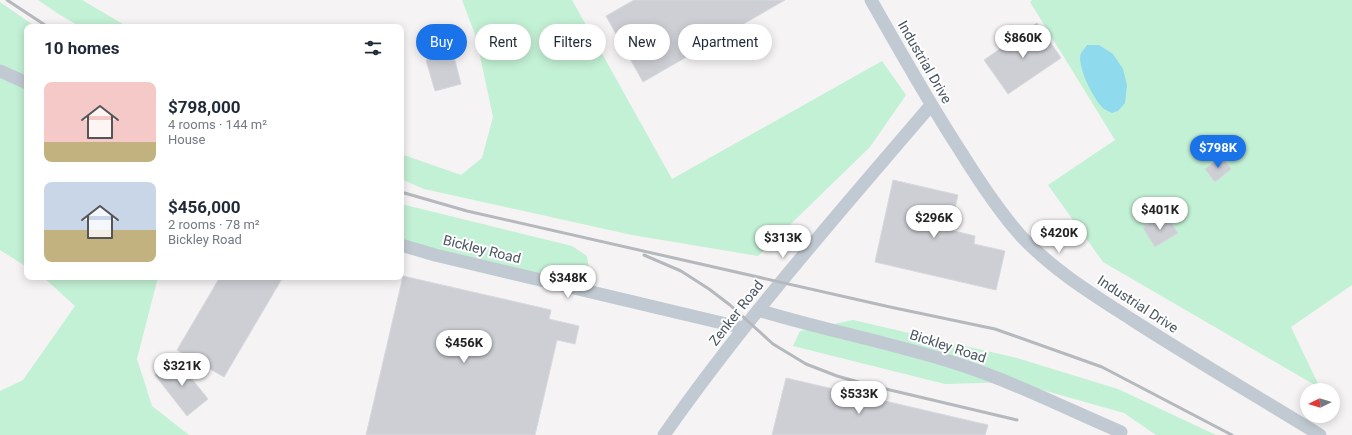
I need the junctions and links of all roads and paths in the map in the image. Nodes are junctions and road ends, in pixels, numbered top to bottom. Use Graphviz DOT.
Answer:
graph roads {
  1 [pos="871,0"];
  2 [pos="0,71"];
  3 [pos="24,83"];
  4 [pos="931,105"];
  5 [pos="404,246"];
  6 [pos="758,310"];
  7 [pos="743,328"];
  8 [pos="1121,432"];
  9 [pos="664,435"];
  10 [pos="1320,435"];
  1 -- 4 [label="street, Industrial Drive"];
  2 -- 3 [label="street"];
  4 -- 6 [label="street, Zenker Road"];
  4 -- 10 [label="street, Industrial Drive"];
  5 -- 7 [label="street, Bickley Road"];
  6 -- 7 [label="street, Zenker Road"];
  6 -- 8 [label="street, Bickley Road"];
  7 -- 9 [label="street, Zenker Road"];
}
